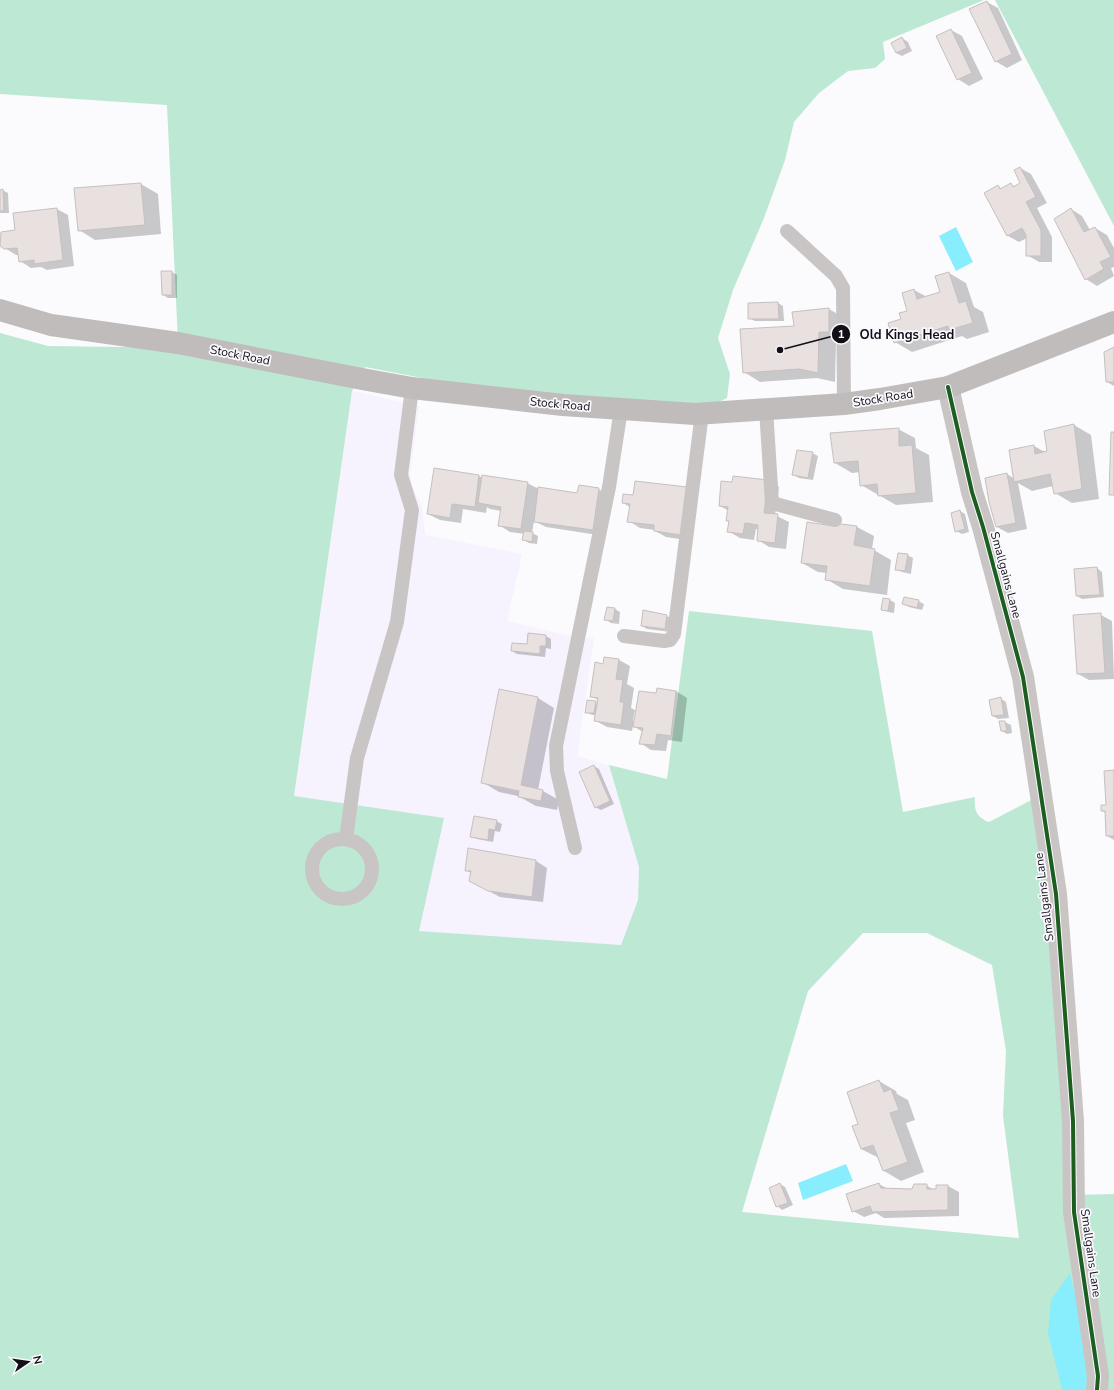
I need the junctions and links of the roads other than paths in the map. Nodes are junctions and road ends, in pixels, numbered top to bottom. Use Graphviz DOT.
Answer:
graph roads {
  1 [pos="787,231"];
  2 [pos="0,310"];
  3 [pos="1114,322"];
  4 [pos="948,387"];
  5 [pos="412,388"];
  6 [pos="844,404"];
  7 [pos="621,409"];
  8 [pos="766,409"];
  9 [pos="702,413"];
  10 [pos="835,520"];
  11 [pos="624,636"];
  12 [pos="346,839"];
  13 [pos="575,848"];
  14 [pos="1097,1390"];
  1 -- 6 [label="lane"];
  2 -- 5 [label="main road, Stock Road"];
  3 -- 4 [label="main road, Stock Road"];
  4 -- 6 [label="main road, Stock Road"];
  4 -- 14 [label="street, Smallgains Lane"];
  5 -- 7 [label="main road, Stock Road"];
  5 -- 12 [label="lane"];
  6 -- 8 [label="main road, Stock Road"];
  7 -- 9 [label="main road, Stock Road"];
  7 -- 13 [label="lane"];
  8 -- 9 [label="main road, Stock Road"];
  8 -- 10 [label="lane"];
  9 -- 11 [label="lane"];
  12 -- 12 [label="lane"];
}
